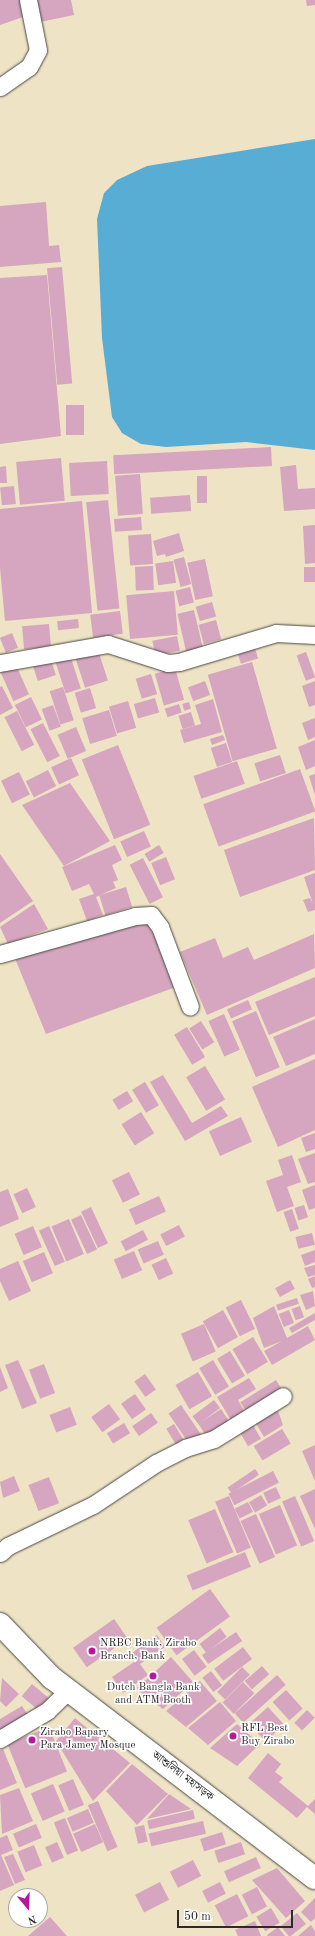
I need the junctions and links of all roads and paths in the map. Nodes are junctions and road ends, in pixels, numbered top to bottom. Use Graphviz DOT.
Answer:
graph roads {
  1 [pos="28,0"];
  2 [pos="0,87"];
  3 [pos="315,635"];
  4 [pos="0,663"];
  5 [pos="0,954"];
  6 [pos="190,1007"];
  7 [pos="283,1396"];
  8 [pos="0,1552"];
  9 [pos="0,1624"];
  10 [pos="68,1691"];
  11 [pos="0,1739"];
  12 [pos="315,1878"];
  1 -- 2 [label="street"];
  3 -- 4 [label="street"];
  5 -- 6 [label="street"];
  7 -- 8 [label="street"];
  9 -- 10 [label="highway, আশুলিয়া মহাসড়ক"];
  10 -- 11 [label="street"];
  10 -- 12 [label="highway, আশুলিয়া মহাসড়ক"];
}
